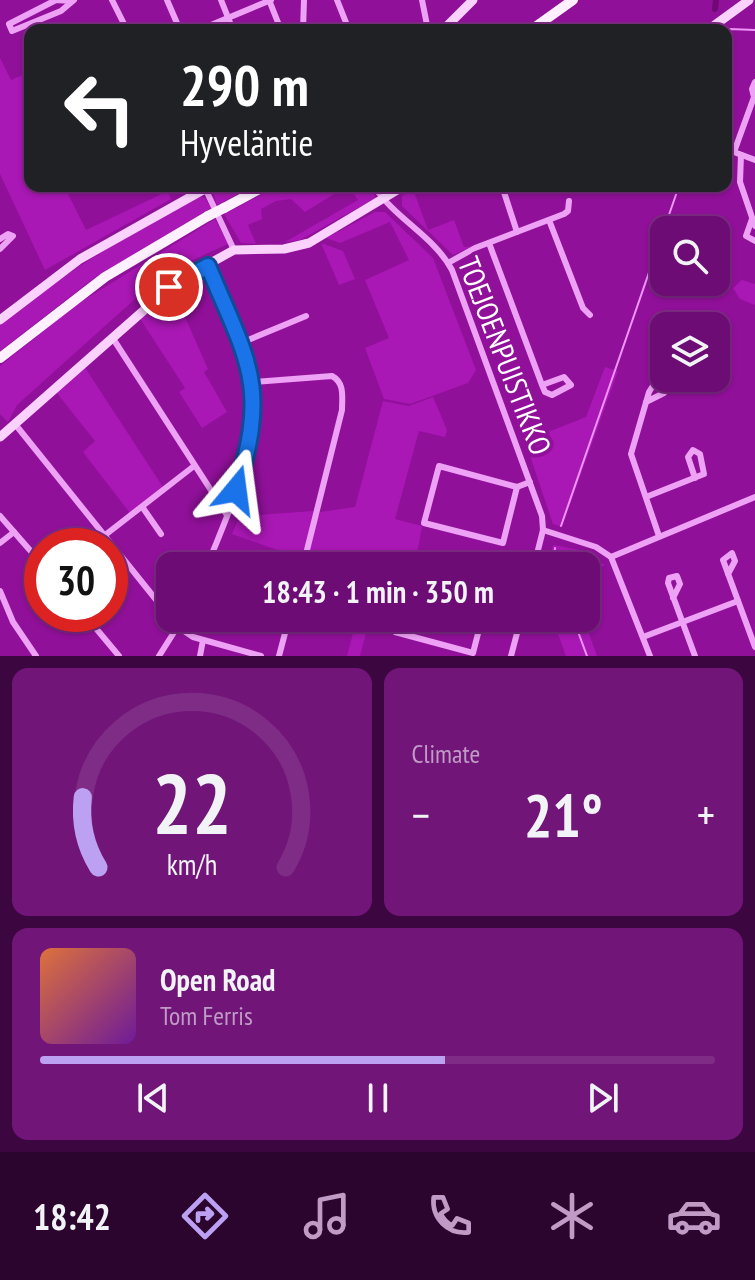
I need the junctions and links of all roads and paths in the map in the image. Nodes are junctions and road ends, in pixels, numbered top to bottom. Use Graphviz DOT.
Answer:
graph roads {
  1 [pos="73,0"];
  2 [pos="112,0"];
  3 [pos="167,0"];
  4 [pos="221,0"];
  5 [pos="269,0"];
  6 [pos="304,0"];
  7 [pos="337,0"];
  8 [pos="422,0"];
  9 [pos="473,0"];
  10 [pos="573,0"];
  11 [pos="749,0"];
  12 [pos="228,18"];
  13 [pos="29,24"];
  14 [pos="124,24"];
  15 [pos="177,24"];
  16 [pos="214,24"];
  17 [pos="230,24"];
  18 [pos="279,24"];
  19 [pos="303,24"];
  20 [pos="347,24"];
  21 [pos="427,24"];
  22 [pos="449,24"];
  23 [pos="539,24"];
  24 [pos="716,24"];
  25 [pos="24,26"];
  26 [pos="755,82"];
  27 [pos="754,97"];
  28 [pos="733,152"];
  29 [pos="755,160"];
  30 [pos="197,192"];
  31 [pos="208,192"];
  32 [pos="254,192"];
  33 [pos="378,192"];
  34 [pos="395,192"];
  35 [pos="504,192"];
  36 [pos="384,200"];
  37 [pos="569,201"];
  38 [pos="549,220"];
  39 [pos="754,223"];
  40 [pos="517,232"];
  41 [pos="0,239"];
  42 [pos="755,241"];
  43 [pos="489,243"];
  44 [pos="0,249"];
  45 [pos="234,250"];
  46 [pos="448,263"];
  47 [pos="208,266"];
  48 [pos="590,315"];
  49 [pos="306,316"];
  50 [pos="0,320"];
  51 [pos="112,337"];
  52 [pos="241,343"];
  53 [pos="0,358"];
  54 [pos="253,382"];
  55 [pos="542,385"];
  56 [pos="646,402"];
  57 [pos="15,424"];
  58 [pos="0,437"];
  59 [pos="194,466"];
  60 [pos="695,478"];
  61 [pos="530,482"];
  62 [pos="517,487"];
  63 [pos="646,497"];
  64 [pos="755,497"];
  65 [pos="143,508"];
  66 [pos="0,516"];
  67 [pos="227,516"];
  68 [pos="95,528"];
  69 [pos="116,528"];
  70 [pos="543,530"];
  71 [pos="14,532"];
  72 [pos="161,534"];
  73 [pos="659,536"];
  74 [pos="0,543"];
  75 [pos="24,543"];
  76 [pos="213,552"];
  77 [pos="306,552"];
  78 [pos="538,552"];
  79 [pos="611,557"];
  80 [pos="128,568"];
  81 [pos="728,574"];
  82 [pos="0,591"];
  83 [pos="673,598"];
  84 [pos="156,601"];
  85 [pos="738,601"];
  86 [pos="682,622"];
  87 [pos="99,632"];
  88 [pos="175,632"];
  89 [pos="188,632"];
  90 [pos="285,632"];
  91 [pos="395,632"];
  92 [pos="478,632"];
  93 [pos="517,632"];
  94 [pos="643,637"];
  95 [pos="203,640"];
  96 [pos="755,647"];
  97 [pos="36,656"];
  98 [pos="119,656"];
  99 [pos="159,656"];
  100 [pos="200,656"];
  101 [pos="261,656"];
  102 [pos="279,656"];
  103 [pos="511,656"];
  104 [pos="650,656"];
  105 [pos="695,656"];
  1 -- 13 [label="street"];
  1 -- 25 [label="street"];
  2 -- 14 [label="street"];
  3 -- 15 [label="street"];
  4 -- 12 [label="street"];
  5 -- 12 [label="street"];
  5 -- 18 [label="street"];
  6 -- 19 [label="street"];
  7 -- 20 [label="street"];
  8 -- 21 [label="street"];
  9 -- 22 [label="street"];
  10 -- 23 [label="main road"];
  11 -- 24 [label="street"];
  12 -- 16 [label="street"];
  12 -- 17 [label="street"];
  26 -- 27 [label="street"];
  27 -- 28 [label="street"];
  28 -- 29 [label="street"];
  28 -- 39 [label="street"];
  30 -- 50 [label="street"];
  31 -- 45 [label="street"];
  32 -- 53 [label="main road, bridge"];
  33 -- 36 [label="street, TOEJOENPUISTIKKO"];
  34 -- 36 [label="street"];
  35 -- 40 [label="street"];
  36 -- 45 [label="street"];
  36 -- 46 [label="street, TOEJOENPUISTIKKO"];
  37 -- 38 [label="street"];
  38 -- 40 [label="street"];
  38 -- 48 [label="street"];
  39 -- 42 [label="street"];
  40 -- 43 [label="street"];
  41 -- 44 [label="street"];
  43 -- 46 [label="street"];
  43 -- 55 [label="street"];
  45 -- 47 [label="street"];
  46 -- 61 [label="street, TOEJOENPUISTIKKO"];
  47 -- 51 [label="street"];
  47 -- 52 [label="street"];
  49 -- 52 [label="street"];
  51 -- 57 [label="street"];
  51 -- 59 [label="street"];
  52 -- 54 [label="street"];
  54 -- 67 [label="street"];
  54 -- 77 [label="street"];
  56 -- 63 [label="street"];
  57 -- 58 [label="street"];
  57 -- 68 [label="street"];
  59 -- 65 [label="street"];
  59 -- 67 [label="street"];
  60 -- 63 [label="street"];
  61 -- 62 [label="street"];
  61 -- 70 [label="street, TOEJOENPUISTIKKO"];
  62 -- 62 [label="street"];
  63 -- 73 [label="street"];
  64 -- 73 [label="street"];
  65 -- 69 [label="street"];
  65 -- 72 [label="street"];
  66 -- 71 [label="street"];
  67 -- 76 [label="street"];
  70 -- 78 [label="street, TOEJOENPUISTIKKO"];
  70 -- 79 [label="street"];
  71 -- 74 [label="street"];
  71 -- 75 [label="street"];
  73 -- 79 [label="street"];
  79 -- 94 [label="street"];
  80 -- 84 [label="street"];
  81 -- 85 [label="street"];
  82 -- 97 [label="street"];
  83 -- 86 [label="street"];
  85 -- 86 [label="street"];
  85 -- 96 [label="street"];
  86 -- 94 [label="street"];
  86 -- 105 [label="street"];
  87 -- 98 [label="street"];
  88 -- 99 [label="street"];
  89 -- 95 [label="street"];
  90 -- 102 [label="street"];
  91 -- 92 [label="street"];
  93 -- 103 [label="street"];
  94 -- 104 [label="street"];
  95 -- 100 [label="street"];
  95 -- 101 [label="street"];
}
